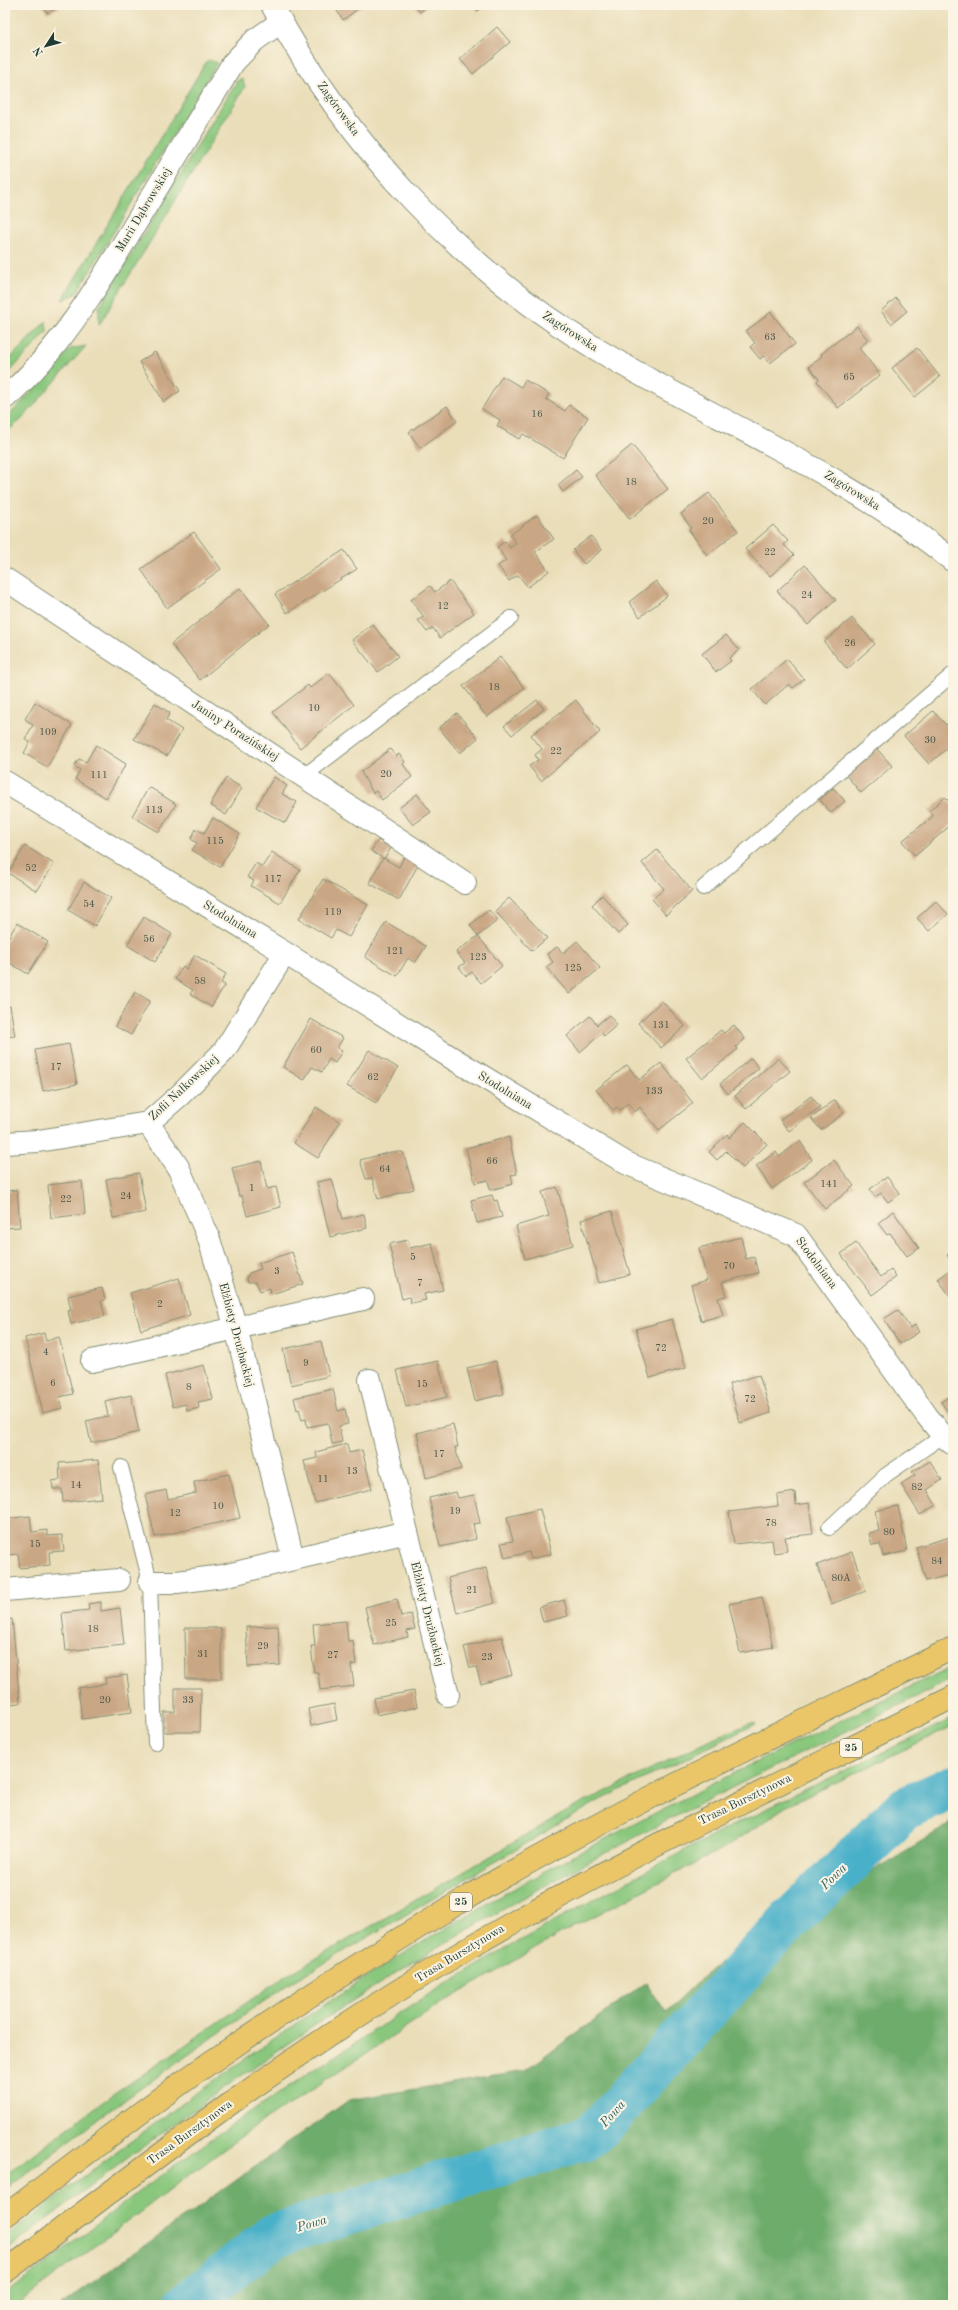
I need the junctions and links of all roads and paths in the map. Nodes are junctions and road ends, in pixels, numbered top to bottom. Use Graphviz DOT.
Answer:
graph roads {
  1 [pos="276,13"];
  2 [pos="5,398"];
  3 [pos="953,561"];
  4 [pos="5,580"];
  5 [pos="511,618"];
  6 [pos="953,674"];
  7 [pos="304,776"];
  8 [pos="5,782"];
  9 [pos="465,883"];
  10 [pos="703,888"];
  11 [pos="285,953"];
  12 [pos="148,1122"];
  13 [pos="5,1143"];
  14 [pos="363,1299"];
  15 [pos="236,1328"];
  16 [pos="92,1361"];
  17 [pos="370,1380"];
  18 [pos="948,1440"];
  19 [pos="121,1467"];
  20 [pos="830,1528"];
  21 [pos="407,1532"];
  22 [pos="293,1559"];
  23 [pos="119,1580"];
  24 [pos="150,1582"];
  25 [pos="5,1590"];
  26 [pos="953,1648"];
  27 [pos="448,1695"];
  28 [pos="953,1697"];
  29 [pos="155,1743"];
  30 [pos="5,2216"];
  31 [pos="5,2272"];
  1 -- 2 [label="street, Marii Dąbrowskiej"];
  1 -- 3 [label="street, Zagórowska"];
  4 -- 7 [label="street, Janiny Porazińskiej"];
  5 -- 7 [label="lane"];
  6 -- 10 [label="lane"];
  7 -- 9 [label="street, Janiny Porazińskiej"];
  8 -- 11 [label="street, Stodolniana"];
  11 -- 12 [label="street, Zofii Nałkowskiej"];
  11 -- 18 [label="street, Stodolniana"];
  12 -- 13 [label="street, Zofii Nałkowskiej"];
  12 -- 15 [label="street, Elżbiety Drużbackiej"];
  14 -- 15 [label="street"];
  15 -- 16 [label="street"];
  15 -- 22 [label="street, Elżbiety Drużbackiej"];
  17 -- 21 [label="street, Elżbiety Drużbackiej"];
  18 -- 20 [label="lane"];
  19 -- 24 [label="lane"];
  21 -- 22 [label="street"];
  21 -- 27 [label="street, Elżbiety Drużbackiej"];
  22 -- 24 [label="street"];
  23 -- 25 [label="street"];
  24 -- 29 [label="lane"];
  26 -- 30 [label="main road, 25"];
  28 -- 31 [label="main road, Trasa Bursztynowa / 25"];
}
